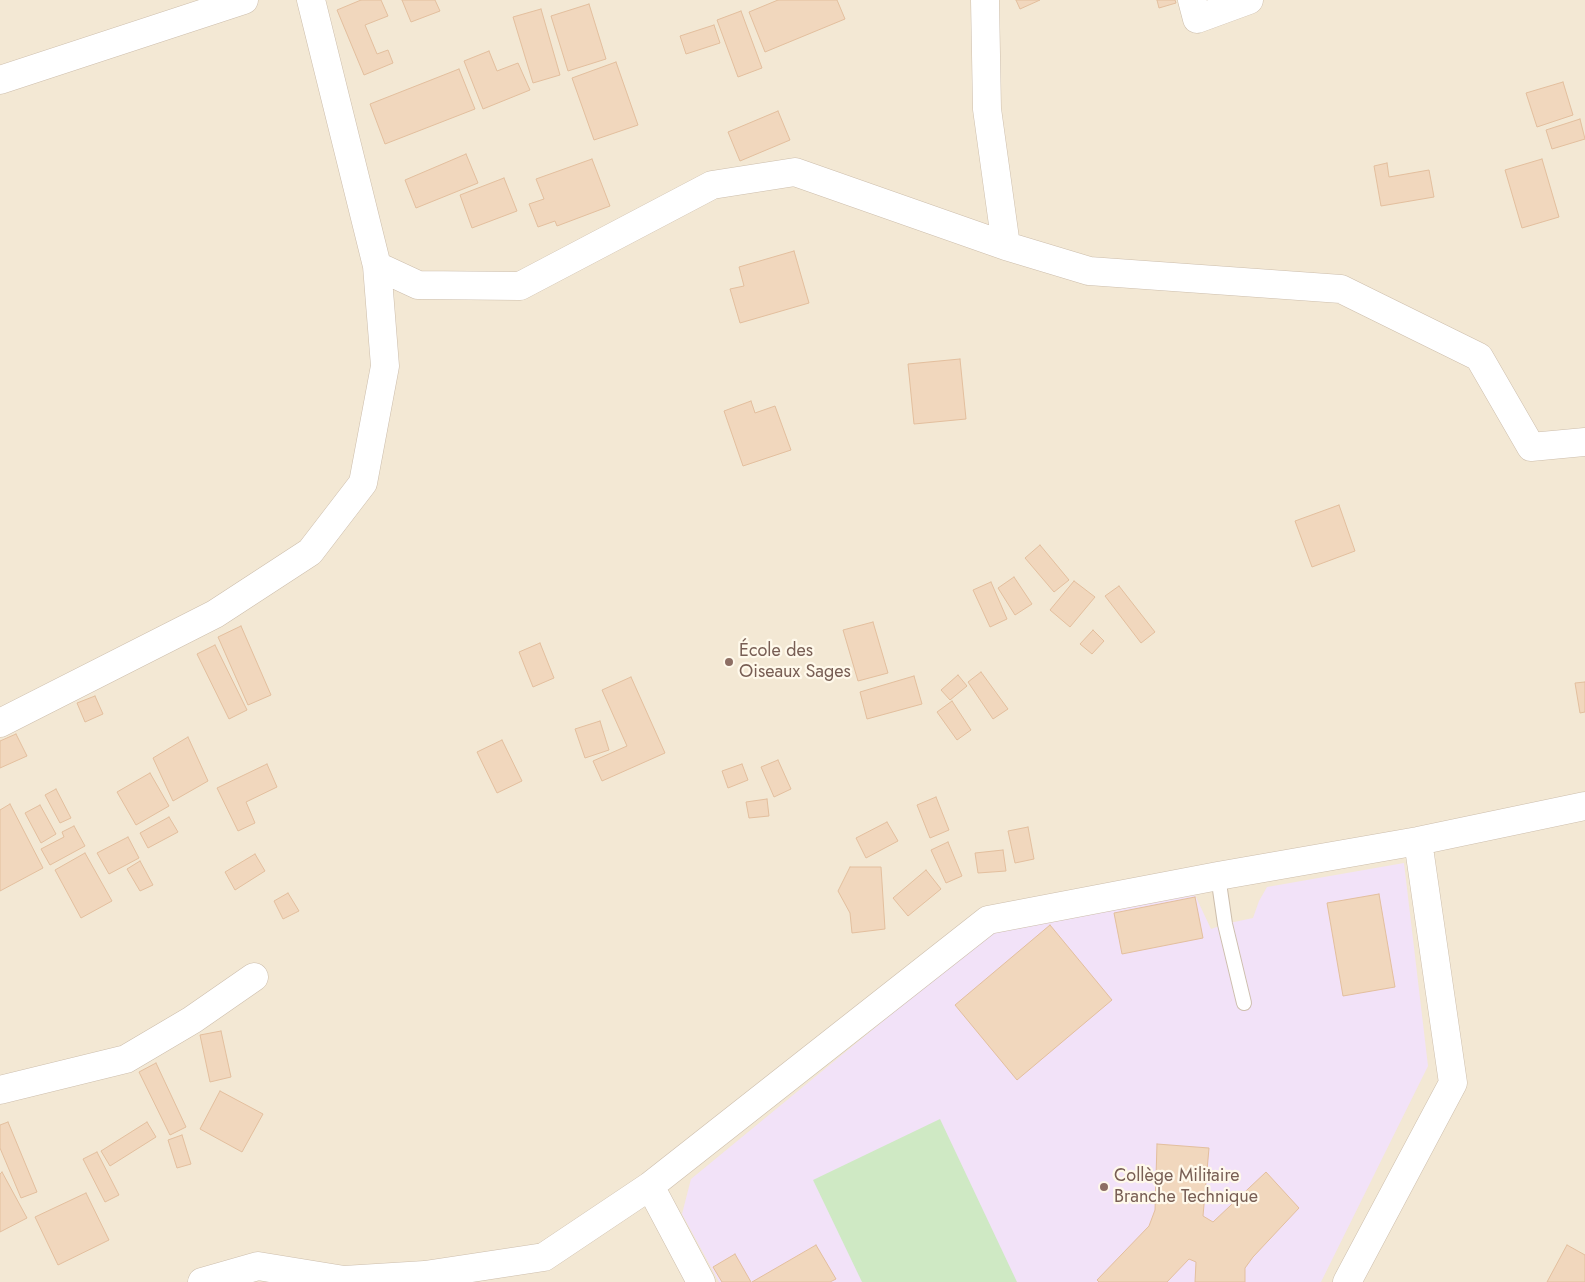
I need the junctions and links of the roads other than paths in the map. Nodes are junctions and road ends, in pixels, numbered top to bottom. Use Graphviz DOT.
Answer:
graph roads {
  1 [pos="244,0"];
  2 [pos="311,0"];
  3 [pos="985,0"];
  4 [pos="1192,0"];
  5 [pos="1250,0"];
  6 [pos="0,80"];
  7 [pos="1006,246"];
  8 [pos="377,266"];
  9 [pos="1585,442"];
  10 [pos="0,723"];
  11 [pos="1585,806"];
  12 [pos="1418,841"];
  13 [pos="1218,876"];
  14 [pos="254,977"];
  15 [pos="1244,1003"];
  16 [pos="0,1090"];
  17 [pos="650,1186"];
  18 [pos="344,1281"];
  19 [pos="202,1282"];
  20 [pos="702,1282"];
  21 [pos="1347,1282"];
  1 -- 6 [label="street"];
  2 -- 8 [label="street"];
  3 -- 7 [label="street"];
  4 -- 5 [label="street"];
  7 -- 8 [label="street"];
  7 -- 9 [label="street"];
  8 -- 10 [label="street"];
  11 -- 12 [label="street"];
  12 -- 13 [label="street"];
  12 -- 21 [label="street"];
  13 -- 15 [label="lane"];
  13 -- 17 [label="street"];
  14 -- 16 [label="street"];
  17 -- 18 [label="street"];
  17 -- 20 [label="street"];
  18 -- 19 [label="street"];
}
